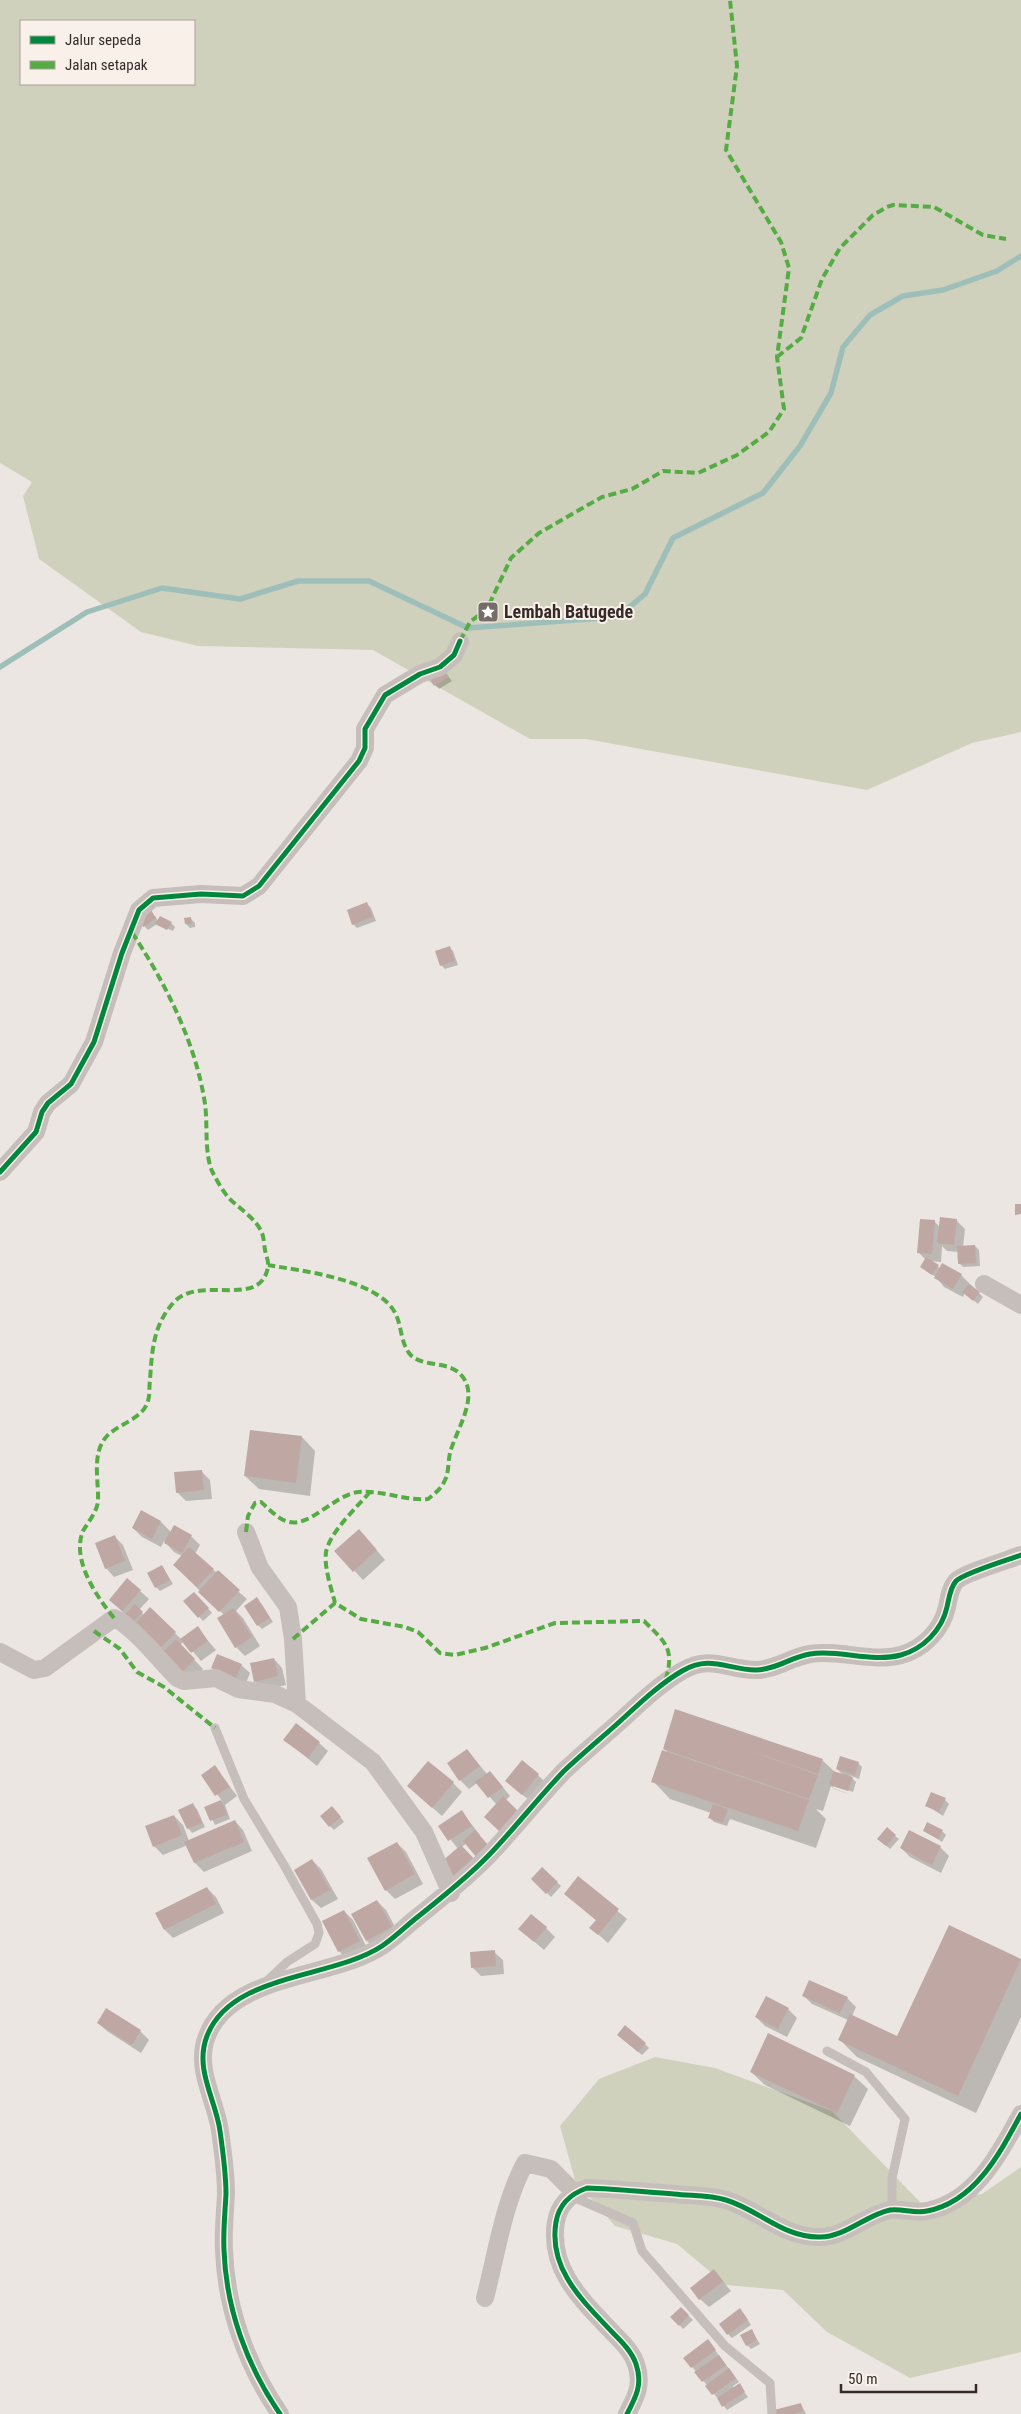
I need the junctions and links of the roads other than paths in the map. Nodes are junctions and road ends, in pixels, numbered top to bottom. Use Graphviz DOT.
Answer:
graph roads {
  1 [pos="460,641"];
  2 [pos="0,1172"];
  3 [pos="984,1284"];
  4 [pos="1021,1306"];
  5 [pos="246,1532"];
  6 [pos="1021,1555"];
  7 [pos="0,1652"];
  8 [pos="297,1704"];
  9 [pos="215,1728"];
  10 [pos="450,1892"];
  11 [pos="258,1989"];
  12 [pos="827,2051"];
  13 [pos="1021,2114"];
  14 [pos="572,2194"];
  15 [pos="892,2209"];
  16 [pos="485,2298"];
  17 [pos="280,2414"];
  18 [pos="627,2414"];
  19 [pos="772,2414"];
  1 -- 2 [label="street"];
  3 -- 4 [label="street"];
  5 -- 8 [label="street"];
  6 -- 10 [label="street"];
  7 -- 8 [label="street"];
  8 -- 10 [label="street"];
  9 -- 11 [label="lane"];
  10 -- 11 [label="street"];
  11 -- 17 [label="street"];
  12 -- 15 [label="lane"];
  13 -- 15 [label="street"];
  14 -- 15 [label="street"];
  14 -- 16 [label="street"];
  14 -- 18 [label="street"];
  14 -- 19 [label="lane"];
}
